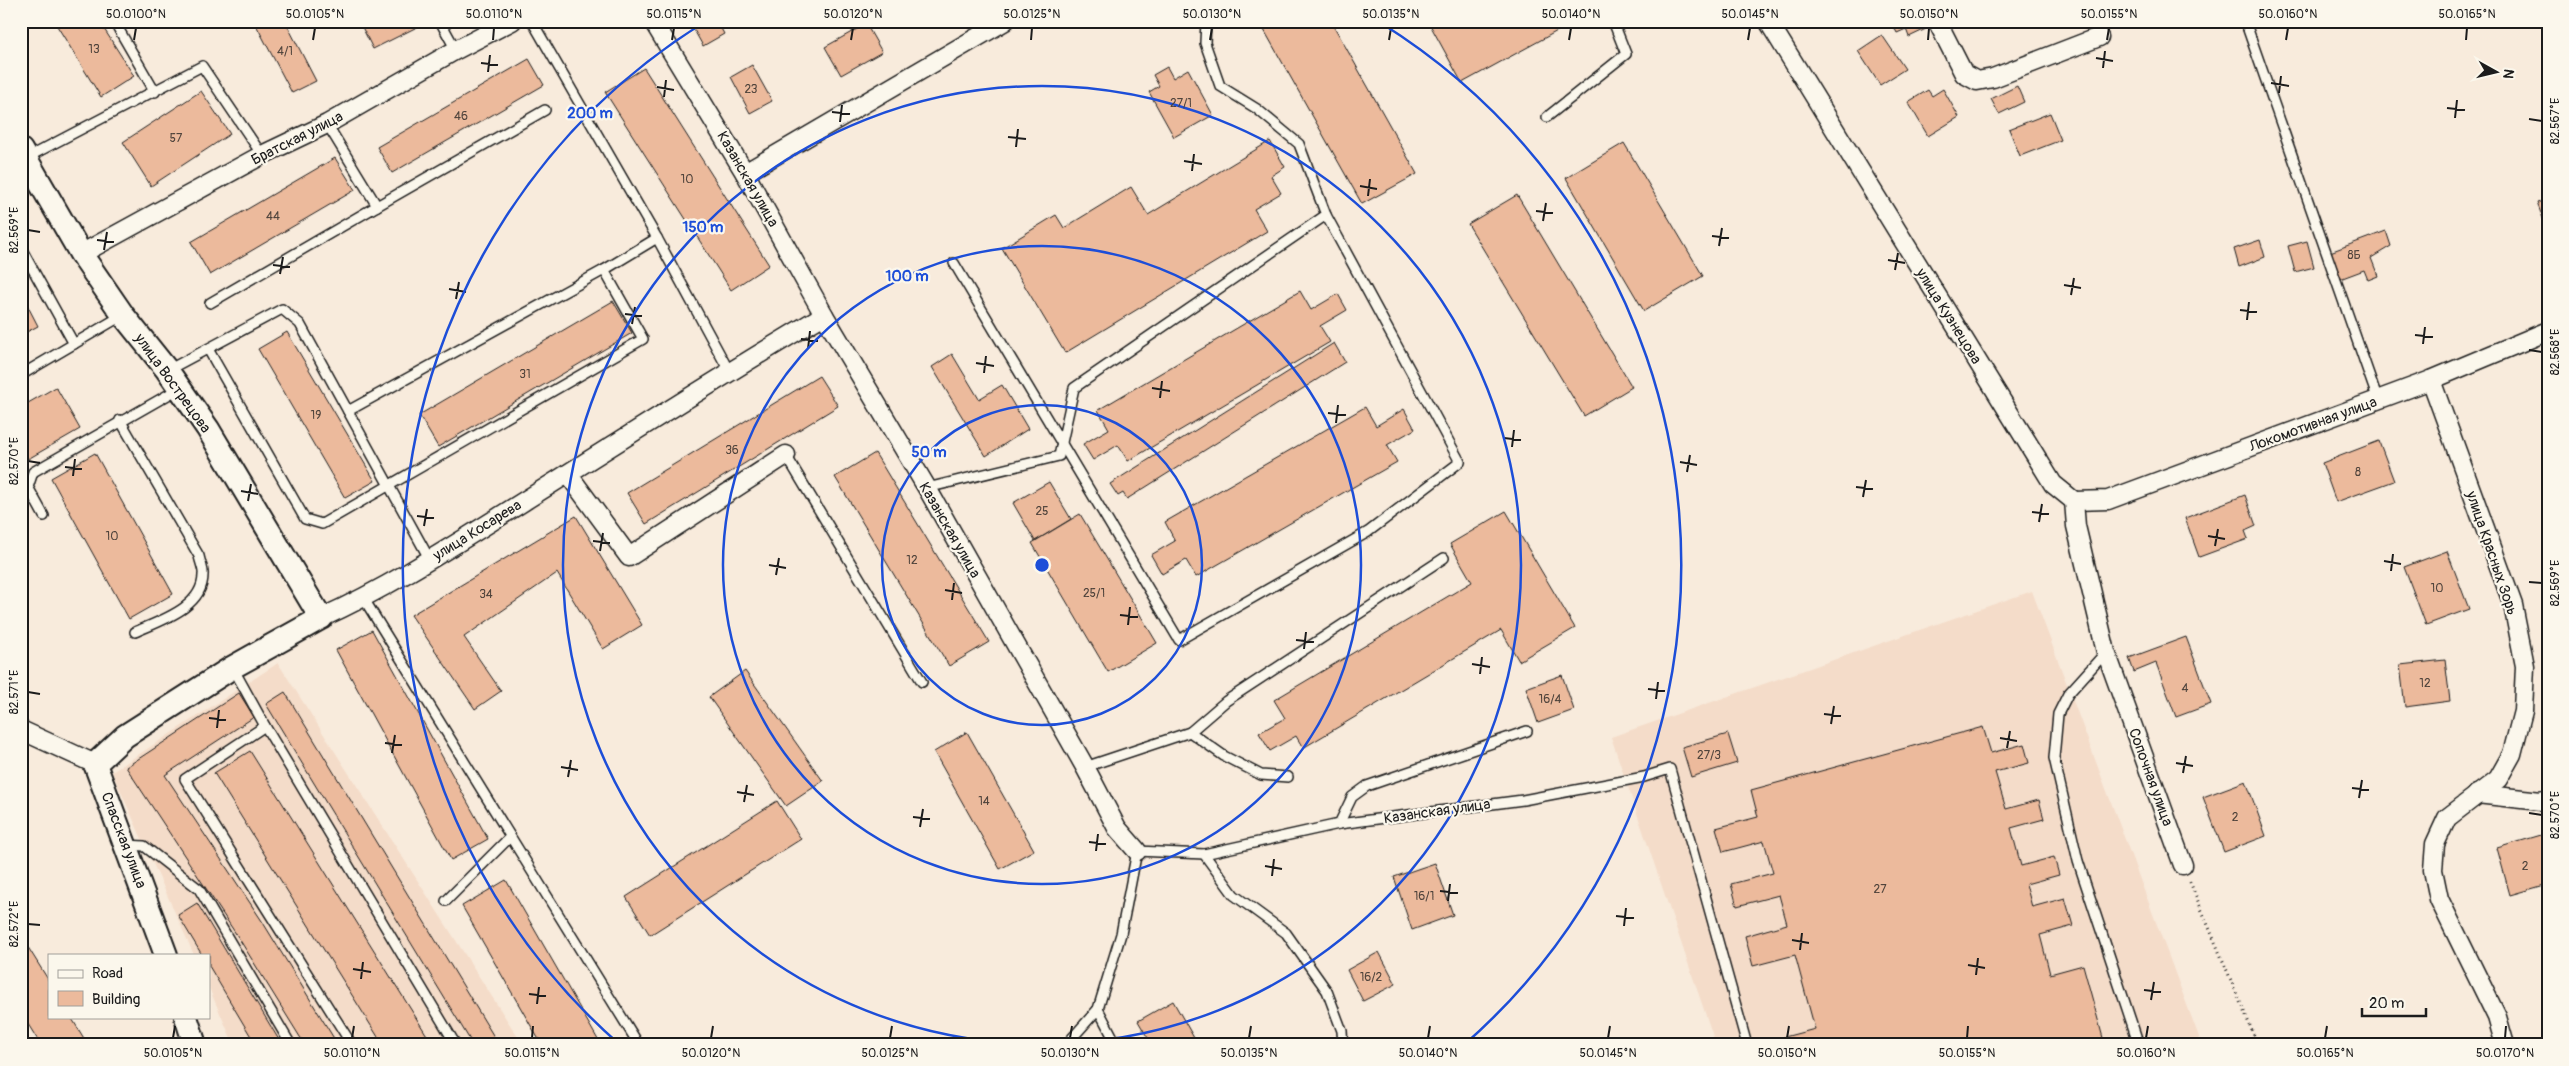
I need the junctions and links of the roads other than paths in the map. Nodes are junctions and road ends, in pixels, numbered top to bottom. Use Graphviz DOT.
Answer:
graph roads {
  1 [pos="114,21"];
  2 [pos="440,21"];
  3 [pos="512,21"];
  4 [pos="532,21"];
  5 [pos="653,21"];
  6 [pos="1005,21"];
  7 [pos="1206,21"];
  8 [pos="1613,21"];
  9 [pos="1768,21"];
  10 [pos="1937,21"];
  11 [pos="2244,21"];
  12 [pos="2100,37"];
  13 [pos="456,50"];
  14 [pos="155,92"];
  15 [pos="545,110"];
  16 [pos="1547,117"];
  17 [pos="327,124"];
  18 [pos="24,154"];
  19 [pos="262,155"];
  20 [pos="745,173"];
  21 [pos="377,206"];
  22 [pos="1326,215"];
  23 [pos="657,238"];
  24 [pos="21,248"];
  25 [pos="81,254"];
  26 [pos="954,263"];
  27 [pos="604,270"];
  28 [pos="210,303"];
  29 [pos="123,315"];
  30 [pos="824,315"];
  31 [pos="2548,331"];
  32 [pos="74,344"];
  33 [pos="208,349"];
  34 [pos="729,371"];
  35 [pos="21,374"];
  36 [pos="174,379"];
  37 [pos="2431,380"];
  38 [pos="2378,400"];
  39 [pos="348,412"];
  40 [pos="120,420"];
  41 [pos="1062,443"];
  42 [pos="786,455"];
  43 [pos="568,474"];
  44 [pos="387,486"];
  45 [pos="927,488"];
  46 [pos="2074,501"];
  47 [pos="44,516"];
  48 [pos="1444,558"];
  49 [pos="430,560"];
  50 [pos="364,599"];
  51 [pos="321,618"];
  52 [pos="135,632"];
  53 [pos="2106,652"];
  54 [pos="233,667"];
  55 [pos="922,682"];
  56 [pos="265,726"];
  57 [pos="21,730"];
  58 [pos="1527,731"];
  59 [pos="1190,732"];
  60 [pos="94,764"];
  61 [pos="1085,767"];
  62 [pos="1288,777"];
  63 [pos="2477,794"];
  64 [pos="2548,799"];
  65 [pos="1339,824"];
  66 [pos="510,836"];
  67 [pos="126,845"];
  68 [pos="1137,851"];
  69 [pos="1204,854"];
  70 [pos="2183,865"];
  71 [pos="446,901"];
  72 [pos="166,954"];
  73 [pos="1098,1009"];
  74 [pos="186,1018"];
  75 [pos="195,1045"];
  76 [pos="291,1045"];
  77 [pos="352,1045"];
  78 [pos="456,1045"];
  79 [pos="639,1045"];
  80 [pos="1066,1045"];
  81 [pos="1117,1045"];
  82 [pos="1343,1045"];
  83 [pos="1747,1045"];
  84 [pos="2139,1045"];
  85 [pos="2506,1045"];
  1 -- 14 [label="lane"];
  2 -- 13 [label="lane"];
  3 -- 13 [label="street, Братская улица"];
  4 -- 23 [label="lane"];
  5 -- 20 [label="street, Казанская улица"];
  6 -- 20 [label="street"];
  7 -- 22 [label="lane"];
  8 -- 16 [label="lane"];
  9 -- 46 [label="street, улица Кузнецова"];
  10 -- 12 [label="street"];
  11 -- 38 [label="lane"];
  13 -- 17 [label="street, Братская улица"];
  14 -- 18 [label="lane"];
  14 -- 19 [label="lane"];
  15 -- 21 [label="lane"];
  17 -- 19 [label="street, Братская улица"];
  17 -- 21 [label="lane"];
  18 -- 25 [label="street, улица Вострецова"];
  19 -- 25 [label="street, Братская улица"];
  20 -- 30 [label="street, Казанская улица"];
  21 -- 28 [label="lane"];
  22 -- 41 [label="lane"];
  22 -- 41 [label="lane"];
  23 -- 27 [label="lane"];
  23 -- 34 [label="lane"];
  24 -- 32 [label="lane"];
  25 -- 29 [label="street, улица Вострецова"];
  26 -- 41 [label="lane"];
  27 -- 39 [label="lane"];
  27 -- 44 [label="lane"];
  29 -- 32 [label="lane"];
  29 -- 36 [label="street, улица Вострецова"];
  30 -- 34 [label="street, улица Косарева"];
  30 -- 45 [label="street, Казанская улица"];
  31 -- 37 [label="street, Локомотивная улица"];
  32 -- 35 [label="lane"];
  33 -- 36 [label="lane"];
  33 -- 39 [label="lane"];
  33 -- 44 [label="lane"];
  34 -- 43 [label="street, улица Косарева"];
  36 -- 40 [label="lane"];
  36 -- 51 [label="street, улица Вострецова"];
  37 -- 38 [label="street, Локомотивная улица"];
  37 -- 63 [label="street, улица Красных Зорь"];
  38 -- 46 [label="street, Локомотивная улица"];
  39 -- 44 [label="lane"];
  40 -- 47 [label="lane"];
  40 -- 52 [label="lane"];
  41 -- 45 [label="lane"];
  42 -- 43 [label="street"];
  42 -- 55 [label="lane"];
  43 -- 49 [label="street, улица Косарева"];
  44 -- 49 [label="lane"];
  45 -- 61 [label="street, Казанская улица"];
  46 -- 53 [label="street, Сопочная улица"];
  48 -- 59 [label="lane"];
  49 -- 50 [label="street, улица Косарева"];
  50 -- 51 [label="street, улица Косарева"];
  50 -- 66 [label="lane"];
  51 -- 54 [label="street, улица Косарева"];
  53 -- 70 [label="street, Сопочная улица"];
  53 -- 84 [label="lane"];
  54 -- 56 [label="lane"];
  54 -- 60 [label="street, улица Косарева"];
  56 -- 77 [label="lane"];
  56 -- 78 [label="lane"];
  57 -- 60 [label="street"];
  58 -- 65 [label="lane"];
  59 -- 61 [label="lane"];
  59 -- 62 [label="lane"];
  60 -- 67 [label="street, Спасская улица"];
  61 -- 68 [label="street, Казанская улица"];
  63 -- 64 [label="street"];
  63 -- 85 [label="street, улица Красных Зорь"];
  65 -- 69 [label="lane, Казанская улица"];
  65 -- 83 [label="lane, Казанская улица"];
  66 -- 71 [label="lane"];
  66 -- 79 [label="lane"];
  67 -- 72 [label="street, Спасская улица"];
  67 -- 76 [label="lane"];
  68 -- 69 [label="lane, Казанская улица"];
  68 -- 73 [label="lane"];
  69 -- 82 [label="lane"];
  73 -- 80 [label="lane"];
  73 -- 81 [label="lane"];
  74 -- 75 [label="street"];
}
